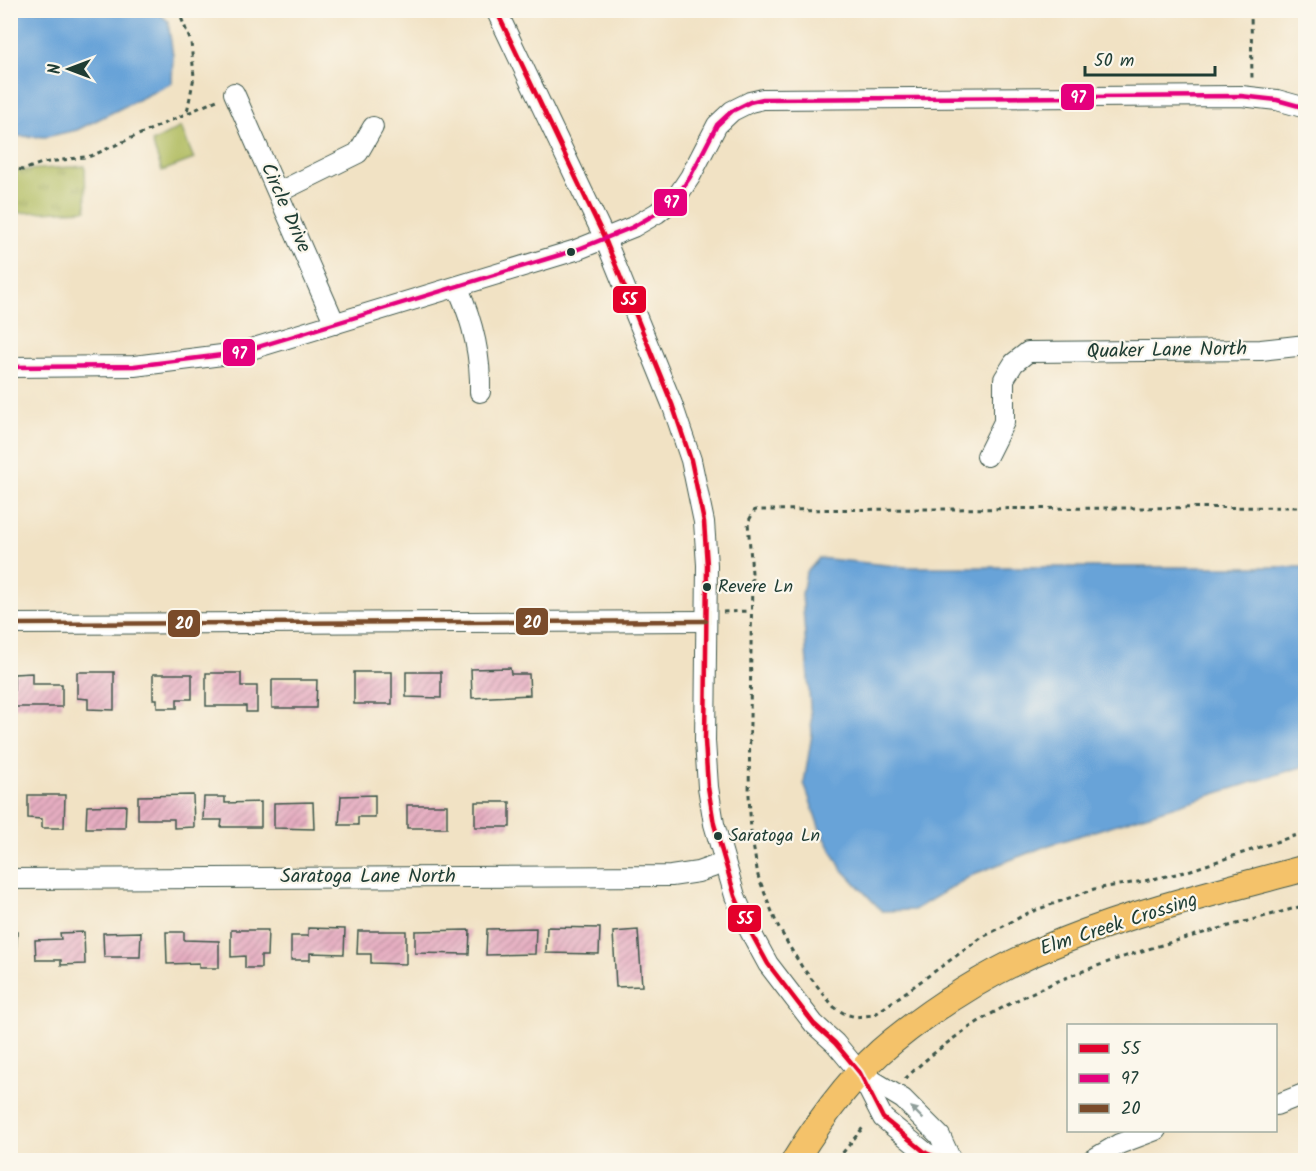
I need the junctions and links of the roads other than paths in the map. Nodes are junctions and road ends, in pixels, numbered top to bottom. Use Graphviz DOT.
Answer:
graph roads {
  1 [pos="496,10"];
  2 [pos="234,93"];
  3 [pos="1305,108"];
  4 [pos="373,127"];
  5 [pos="279,192"];
  6 [pos="605,239"];
  7 [pos="458,288"];
  8 [pos="335,324"];
  9 [pos="1305,345"];
  10 [pos="10,366"];
  11 [pos="480,392"];
  12 [pos="987,456"];
  13 [pos="706,616"];
  14 [pos="10,624"];
  15 [pos="724,863"];
  16 [pos="1305,868"];
  17 [pos="10,879"];
  18 [pos="860,1073"];
  19 [pos="1305,1094"];
  20 [pos="1277,1104"];
  21 [pos="1153,1132"];
  22 [pos="795,1161"];
  23 [pos="943,1161"];
  24 [pos="951,1161"];
  25 [pos="1092,1161"];
  1 -- 6 [label="street"];
  2 -- 5 [label="street, Circle Drive"];
  3 -- 6 [label="street"];
  4 -- 5 [label="street"];
  5 -- 8 [label="street, Circle Drive"];
  6 -- 7 [label="street"];
  6 -- 13 [label="street"];
  7 -- 8 [label="street"];
  7 -- 11 [label="street"];
  8 -- 10 [label="street"];
  9 -- 12 [label="street, Quaker Lane North"];
  13 -- 14 [label="street"];
  13 -- 15 [label="street"];
  15 -- 17 [label="street, Saratoga Lane North"];
  15 -- 18 [label="street"];
  16 -- 18 [label="main road, Elm Creek Crossing"];
  18 -- 22 [label="main road, Elm Creek Crossing"];
  18 -- 23 [label="street"];
  24 -- 18 [label="street, one-way"];
  19 -- 20 [label="street"];
  21 -- 25 [label="street"];
}
